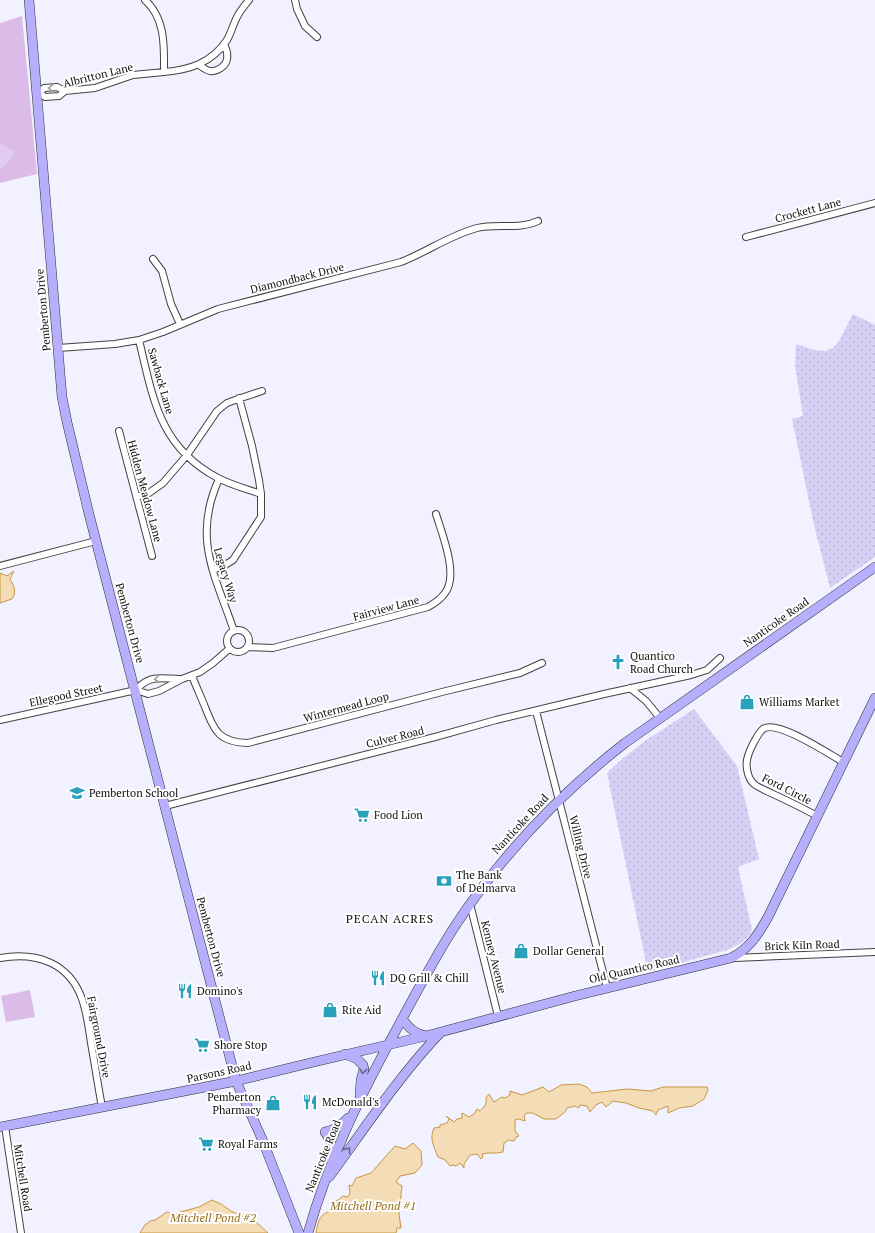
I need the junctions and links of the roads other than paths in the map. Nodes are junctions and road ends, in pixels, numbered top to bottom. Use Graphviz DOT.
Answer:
graph roads {
  1 [pos="29,0"];
  2 [pos="145,0"];
  3 [pos="250,0"];
  4 [pos="295,0"];
  5 [pos="317,37"];
  6 [pos="224,44"];
  7 [pos="199,65"];
  8 [pos="164,72"];
  9 [pos="38,93"];
  10 [pos="875,203"];
  11 [pos="538,221"];
  12 [pos="746,237"];
  13 [pos="153,259"];
  14 [pos="180,324"];
  15 [pos="139,340"];
  16 [pos="58,348"];
  17 [pos="262,392"];
  18 [pos="239,398"];
  19 [pos="119,431"];
  20 [pos="187,455"];
  21 [pos="219,479"];
  22 [pos="261,494"];
  23 [pos="136,497"];
  24 [pos="436,514"];
  25 [pos="96,541"];
  26 [pos="152,556"];
  27 [pos="0,566"];
  28 [pos="875,567"];
  29 [pos="213,570"];
  30 [pos="234,631"];
  31 [pos="248,646"];
  32 [pos="229,649"];
  33 [pos="720,658"];
  34 [pos="542,663"];
  35 [pos="192,676"];
  36 [pos="182,679"];
  37 [pos="630,688"];
  38 [pos="136,690"];
  39 [pos="875,698"];
  40 [pos="536,711"];
  41 [pos="660,718"];
  42 [pos="0,720"];
  43 [pos="843,762"];
  44 [pos="559,800"];
  45 [pos="165,806"];
  46 [pos="817,816"];
  47 [pos="470,904"];
  48 [pos="875,952"];
  49 [pos="0,958"];
  50 [pos="730,958"];
  51 [pos="607,988"];
  52 [pos="498,1016"];
  53 [pos="402,1019"];
  54 [pos="441,1032"];
  55 [pos="426,1036"];
  56 [pos="388,1045"];
  57 [pos="345,1054"];
  58 [pos="236,1081"];
  59 [pos="360,1099"];
  60 [pos="102,1107"];
  61 [pos="353,1113"];
  62 [pos="2,1126"];
  63 [pos="331,1163"];
  64 [pos="322,1186"];
  65 [pos="21,1233"];
  66 [pos="299,1233"];
  67 [pos="308,1233"];
  1 -- 9 [label="street, Pemberton Drive"];
  2 -- 8 [label="street"];
  3 -- 6 [label="street"];
  4 -- 5 [label="street"];
  6 -- 7 [label="street"];
  6 -- 7 [label="street"];
  7 -- 8 [label="street, Albritton Lane"];
  8 -- 9 [label="street, Albritton Lane"];
  9 -- 16 [label="street, Pemberton Drive"];
  10 -- 12 [label="street, Crockett Lane"];
  11 -- 14 [label="street, Diamondback Drive"];
  13 -- 14 [label="street"];
  14 -- 15 [label="street, Diamondback Drive"];
  15 -- 16 [label="street, Diamondback Drive"];
  15 -- 20 [label="street, Sawback Lane"];
  16 -- 25 [label="street, Pemberton Drive"];
  17 -- 18 [label="street"];
  18 -- 20 [label="street"];
  18 -- 22 [label="street"];
  19 -- 23 [label="street, Hidden Meadow Lane"];
  20 -- 21 [label="street, Sawback Lane"];
  20 -- 23 [label="street"];
  21 -- 22 [label="street, Sawback Lane"];
  21 -- 29 [label="street, Legacy Way"];
  22 -- 29 [label="street"];
  23 -- 26 [label="street, Hidden Meadow Lane"];
  24 -- 31 [label="street, Fairview Lane"];
  25 -- 27 [label="street"];
  25 -- 38 [label="street, Pemberton Drive"];
  28 -- 41 [label="street, Nanticoke Road"];
  29 -- 30 [label="street, Legacy Way"];
  30 -- 31 [label="street"];
  30 -- 32 [label="street"];
  31 -- 32 [label="street"];
  32 -- 35 [label="street"];
  33 -- 37 [label="street, Culver Road"];
  34 -- 35 [label="street, Wintermead Loop"];
  35 -- 36 [label="street"];
  36 -- 38 [label="street"];
  36 -- 38 [label="street, one-way"];
  37 -- 40 [label="street, Culver Road"];
  37 -- 41 [label="street"];
  38 -- 42 [label="street, Ellegood Street"];
  38 -- 45 [label="street, Pemberton Drive"];
  39 -- 43 [label="street, Old Quantico Road"];
  40 -- 44 [label="street, Willing Drive"];
  40 -- 45 [label="street, Culver Road"];
  41 -- 44 [label="street, Nanticoke Road"];
  43 -- 46 [label="street, Old Quantico Road"];
  43 -- 46 [label="street, Ford Circle"];
  44 -- 47 [label="street, Nanticoke Road"];
  44 -- 51 [label="street, Willing Drive"];
  45 -- 58 [label="street, Pemberton Drive"];
  46 -- 50 [label="street, Old Quantico Road"];
  47 -- 52 [label="street, Kenney Avenue"];
  47 -- 53 [label="street, Nanticoke Road"];
  48 -- 50 [label="street, Brick Kiln Road"];
  49 -- 60 [label="street, Fairground Drive"];
  50 -- 51 [label="street, Old Quantico Road"];
  51 -- 52 [label="street, Old Quantico Road"];
  52 -- 54 [label="street, Old Quantico Road"];
  53 -- 55 [label="street"];
  53 -- 56 [label="street, Nanticoke Road"];
  54 -- 55 [label="street, Parsons Road"];
  64 -- 54 [label="street, one-way"];
  55 -- 56 [label="street, Parsons Road"];
  56 -- 57 [label="street, Parsons Road"];
  56 -- 59 [label="street, Nanticoke Road"];
  57 -- 58 [label="street, Parsons Road"];
  57 -- 59 [label="street, one-way"];
  58 -- 60 [label="street, Parsons Road"];
  58 -- 66 [label="street, Pemberton Drive"];
  59 -- 61 [label="street, Nanticoke Road"];
  60 -- 62 [label="street, Parsons Road"];
  61 -- 63 [label="street, Nanticoke Road"];
  61 -- 63 [label="street"];
  62 -- 65 [label="street, Mitchell Road"];
  63 -- 64 [label="street, Nanticoke Road"];
  64 -- 67 [label="street, Nanticoke Road"];
}
